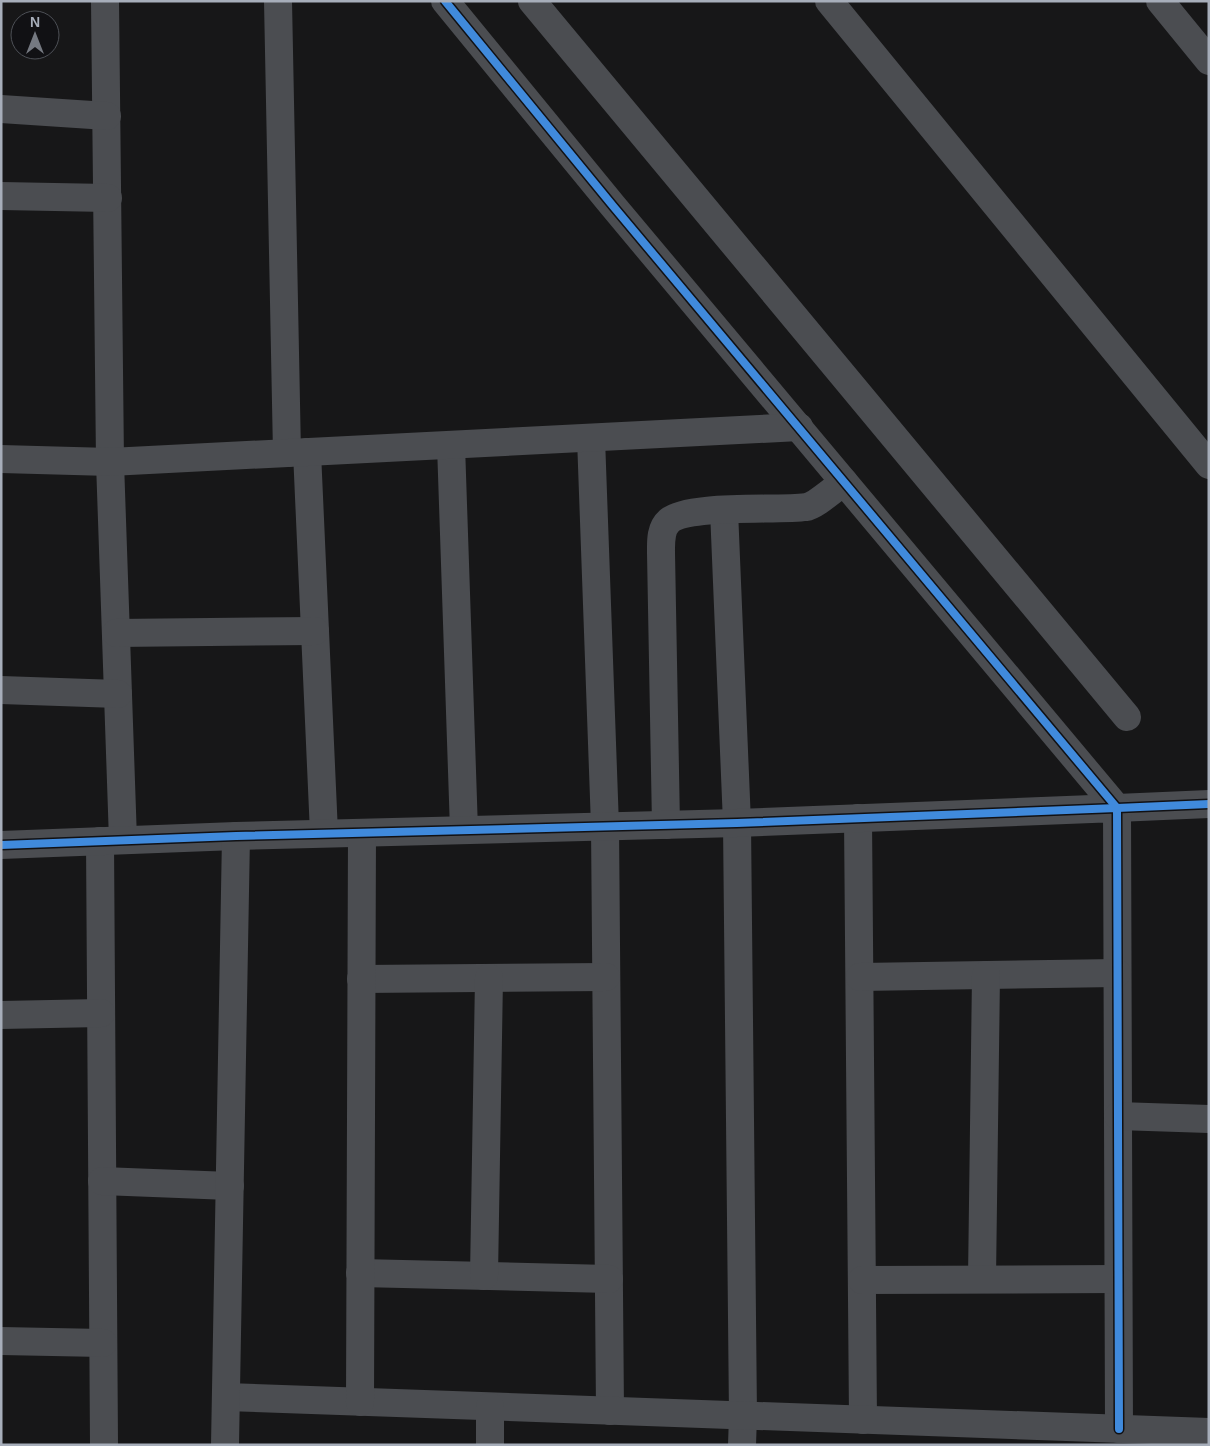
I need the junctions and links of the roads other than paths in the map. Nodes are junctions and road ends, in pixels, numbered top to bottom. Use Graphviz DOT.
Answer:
graph roads {
  1 [pos="106,1"];
  2 [pos="278,1"];
  3 [pos="445,1"];
  4 [pos="532,1"];
  5 [pos="829,1"];
  6 [pos="1160,1"];
  7 [pos="1209,60"];
  8 [pos="1,108"];
  9 [pos="107,116"];
  10 [pos="1,196"];
  11 [pos="108,198"];
  12 [pos="798,427"];
  13 [pos="591,438"];
  14 [pos="451,445"];
  15 [pos="297,453"];
  16 [pos="1,459"];
  17 [pos="110,462"];
  18 [pos="1209,465"];
  19 [pos="844,482"];
  20 [pos="724,510"];
  21 [pos="315,631"];
  22 [pos="116,633"];
  23 [pos="1,690"];
  24 [pos="118,694"];
  25 [pos="1127,717"];
  26 [pos="1209,804"];
  27 [pos="1117,808"];
  28 [pos="858,818"];
  29 [pos="737,823"];
  30 [pos="666,825"];
  31 [pos="605,826"];
  32 [pos="464,830"];
  33 [pos="362,832"];
  34 [pos="324,833"];
  35 [pos="236,836"];
  36 [pos="111,840"];
  37 [pos="1,844"];
  38 [pos="1117,972"];
  39 [pos="986,975"];
  40 [pos="606,977"];
  41 [pos="860,977"];
  42 [pos="490,978"];
  43 [pos="361,979"];
  44 [pos="101,1013"];
  45 [pos="1,1015"];
  46 [pos="1118,1116"];
  47 [pos="1209,1119"];
  48 [pos="102,1181"];
  49 [pos="230,1186"];
  50 [pos="360,1272"];
  51 [pos="484,1276"];
  52 [pos="609,1279"];
  53 [pos="982,1279"];
  54 [pos="1118,1279"];
  55 [pos="862,1280"];
  56 [pos="1,1341"];
  57 [pos="103,1343"];
  58 [pos="226,1397"];
  59 [pos="360,1402"];
  60 [pos="490,1407"];
  61 [pos="610,1411"];
  62 [pos="743,1416"];
  63 [pos="863,1420"];
  64 [pos="1119,1429"];
  65 [pos="1209,1432"];
  66 [pos="104,1445"];
  67 [pos="225,1445"];
  68 [pos="490,1445"];
  69 [pos="742,1445"];
  1 -- 9 [label="street"];
  2 -- 15 [label="street"];
  3 -- 12 [label="street"];
  4 -- 25 [label="street"];
  5 -- 18 [label="street"];
  6 -- 7 [label="street"];
  8 -- 9 [label="street"];
  9 -- 11 [label="street"];
  10 -- 11 [label="street"];
  11 -- 17 [label="street"];
  12 -- 13 [label="street"];
  12 -- 19 [label="street"];
  13 -- 14 [label="street"];
  13 -- 31 [label="street"];
  14 -- 15 [label="street"];
  14 -- 32 [label="street"];
  15 -- 17 [label="street"];
  15 -- 21 [label="street"];
  16 -- 17 [label="street"];
  17 -- 22 [label="street"];
  19 -- 20 [label="street"];
  19 -- 27 [label="street"];
  20 -- 29 [label="street"];
  20 -- 30 [label="street"];
  21 -- 22 [label="street"];
  21 -- 34 [label="street"];
  22 -- 24 [label="street"];
  23 -- 24 [label="street"];
  24 -- 36 [label="street"];
  26 -- 27 [label="street"];
  27 -- 28 [label="street"];
  27 -- 38 [label="street"];
  28 -- 29 [label="street"];
  28 -- 41 [label="street"];
  29 -- 30 [label="street"];
  29 -- 62 [label="street"];
  30 -- 31 [label="street"];
  31 -- 32 [label="street"];
  31 -- 40 [label="street"];
  32 -- 33 [label="street"];
  33 -- 34 [label="street"];
  33 -- 43 [label="street"];
  34 -- 35 [label="street"];
  35 -- 36 [label="street"];
  35 -- 49 [label="street"];
  36 -- 37 [label="street"];
  36 -- 44 [label="street"];
  38 -- 39 [label="street"];
  38 -- 46 [label="street"];
  39 -- 41 [label="street"];
  39 -- 53 [label="street"];
  40 -- 42 [label="street"];
  40 -- 52 [label="street"];
  41 -- 55 [label="street"];
  42 -- 43 [label="street"];
  42 -- 51 [label="street"];
  43 -- 50 [label="street"];
  44 -- 45 [label="street"];
  44 -- 48 [label="street"];
  46 -- 47 [label="street"];
  46 -- 54 [label="street"];
  48 -- 49 [label="street"];
  48 -- 57 [label="street"];
  49 -- 58 [label="street"];
  50 -- 51 [label="street"];
  50 -- 59 [label="street"];
  51 -- 52 [label="street"];
  52 -- 61 [label="street"];
  53 -- 54 [label="street"];
  53 -- 55 [label="street"];
  54 -- 64 [label="street"];
  55 -- 63 [label="street"];
  56 -- 57 [label="street"];
  57 -- 66 [label="street"];
  58 -- 59 [label="street"];
  58 -- 67 [label="street"];
  59 -- 60 [label="street"];
  60 -- 61 [label="street"];
  60 -- 68 [label="street"];
  61 -- 62 [label="street"];
  62 -- 63 [label="street"];
  62 -- 69 [label="street"];
  63 -- 64 [label="street"];
  64 -- 65 [label="street"];
}
